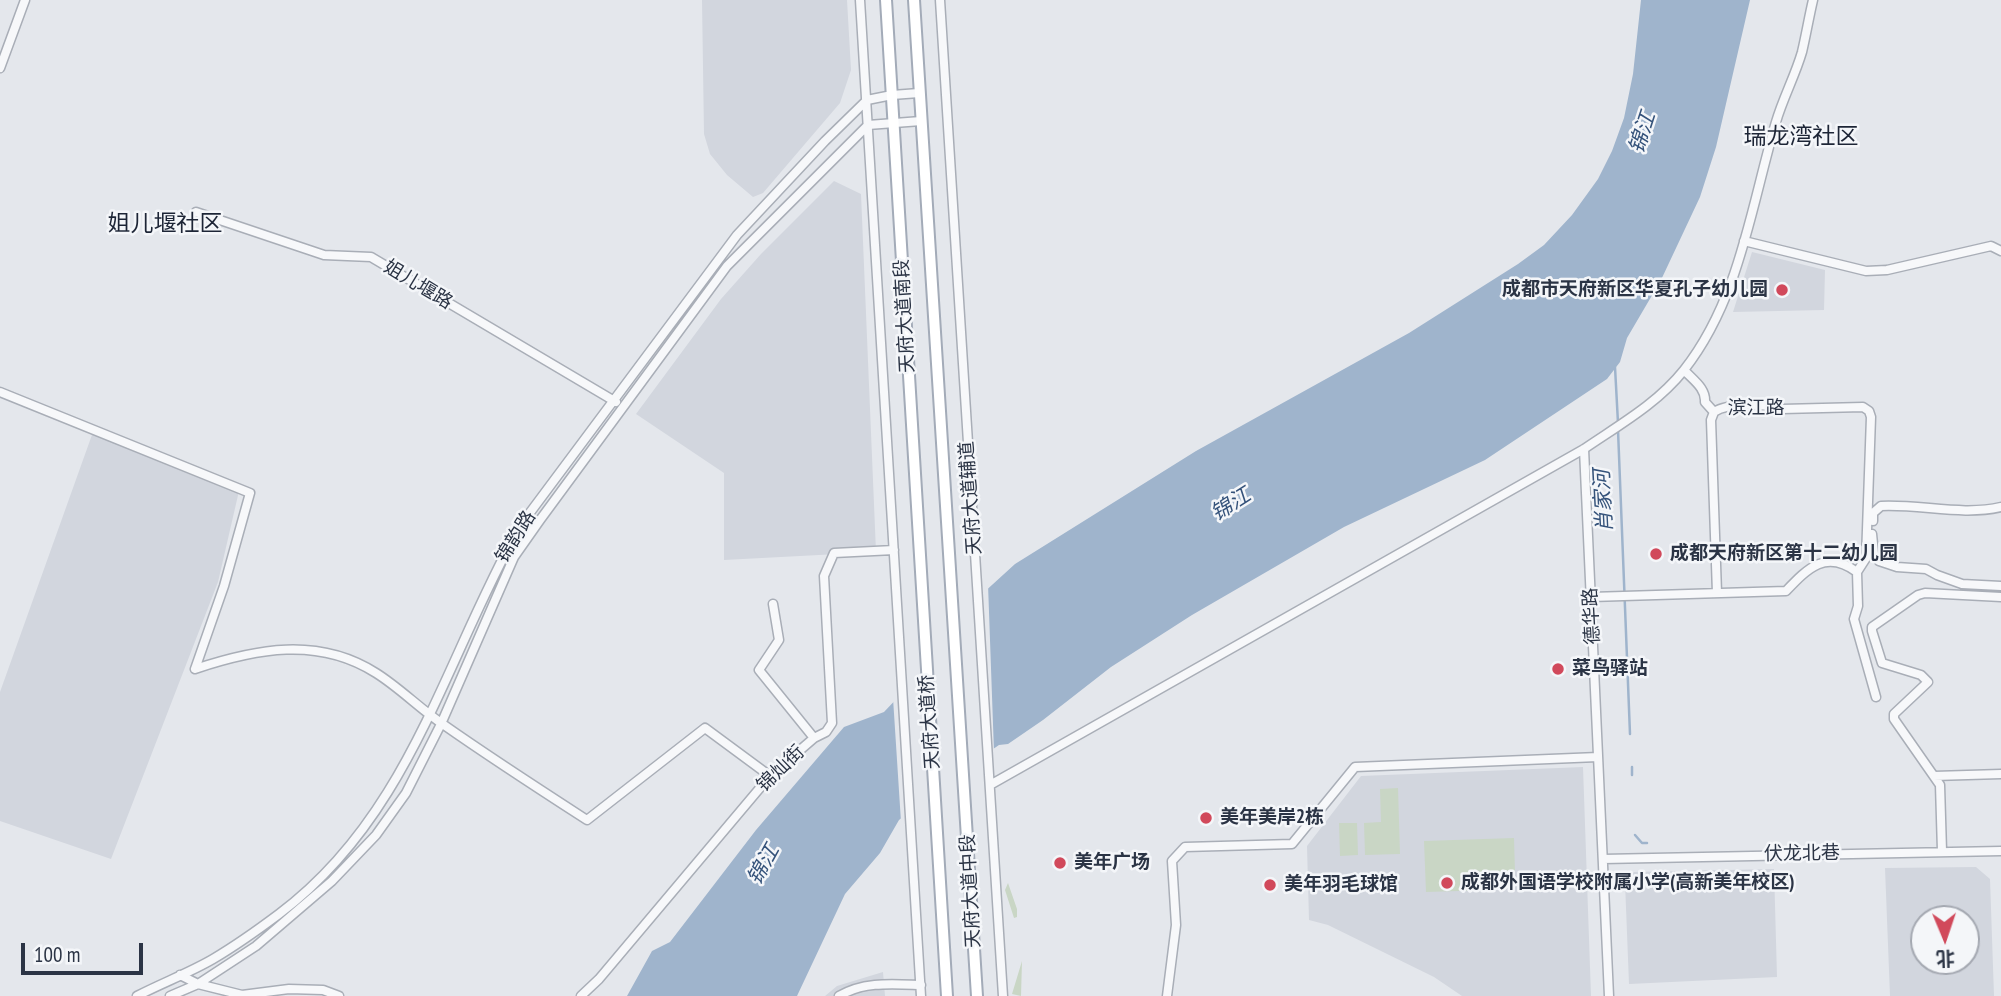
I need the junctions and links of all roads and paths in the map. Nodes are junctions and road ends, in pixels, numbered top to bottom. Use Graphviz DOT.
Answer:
graph roads {
  1 [pos="24,0"];
  2 [pos="860,0"];
  3 [pos="886,0"];
  4 [pos="914,0"];
  5 [pos="940,0"];
  6 [pos="1813,0"];
  7 [pos="0,68"];
  8 [pos="919,93"];
  9 [pos="892,95"];
  10 [pos="867,100"];
  11 [pos="921,121"];
  12 [pos="894,123"];
  13 [pos="868,125"];
  14 [pos="196,212"];
  15 [pos="1744,241"];
  16 [pos="2001,251"];
  17 [pos="1684,370"];
  18 [pos="0,392"];
  19 [pos="612,400"];
  20 [pos="622,406"];
  21 [pos="1714,412"];
  22 [pos="1584,449"];
  23 [pos="2001,507"];
  24 [pos="894,550"];
  25 [pos="1857,572"];
  26 [pos="2001,586"];
  27 [pos="1717,593"];
  28 [pos="1591,597"];
  29 [pos="2001,597"];
  30 [pos="774,604"];
  31 [pos="925,632"];
  32 [pos="1876,698"];
  33 [pos="431,715"];
  34 [pos="441,724"];
  35 [pos="814,738"];
  36 [pos="1598,757"];
  37 [pos="2001,774"];
  38 [pos="1945,775"];
  39 [pos="770,776"];
  40 [pos="1934,776"];
  41 [pos="990,785"];
  42 [pos="1940,785"];
  43 [pos="964,787"];
  44 [pos="936,811"];
  45 [pos="2001,851"];
  46 [pos="1942,852"];
  47 [pos="1603,859"];
  48 [pos="180,975"];
  49 [pos="198,984"];
  50 [pos="921,985"];
  51 [pos="137,996"];
  52 [pos="170,996"];
  53 [pos="339,996"];
  54 [pos="581,996"];
  55 [pos="839,996"];
  56 [pos="921,996"];
  57 [pos="947,996"];
  58 [pos="977,996"];
  59 [pos="1003,996"];
  60 [pos="1167,996"];
  61 [pos="1609,996"];
  1 -- 7 [label="street"];
  2 -- 10 [label="street"];
  3 -- 9 [label="main road, 天府大道南段"];
  4 -- 8 [label="main road, 天府大道南段"];
  5 -- 41 [label="street, 天府大道辅道"];
  6 -- 15 [label="street"];
  8 -- 9 [label="street"];
  8 -- 11 [label="main road, 天府大道南段"];
  9 -- 10 [label="street"];
  9 -- 12 [label="main road, 天府大道南段"];
  10 -- 13 [label="street"];
  10 -- 19 [label="street, 锦韵路"];
  11 -- 12 [label="street"];
  11 -- 43 [label="main road, 天府大道南段"];
  12 -- 13 [label="street"];
  12 -- 31 [label="main road, 天府大道南段"];
  13 -- 20 [label="street, 锦韵路"];
  13 -- 24 [label="street"];
  14 -- 19 [label="street, 姐儿堰路"];
  15 -- 16 [label="street"];
  15 -- 17 [label="street"];
  17 -- 21 [label="street, 滨江路"];
  17 -- 22 [label="street"];
  18 -- 33 [label="street"];
  19 -- 20 [label="street, 姐儿堰路"];
  19 -- 33 [label="street, 锦韵路"];
  20 -- 34 [label="street, 锦韵路"];
  21 -- 25 [label="street, 滨江路"];
  21 -- 27 [label="street"];
  22 -- 28 [label="street, 德华路"];
  22 -- 41 [label="street"];
  23 -- 26 [label="street"];
  24 -- 35 [label="street, 锦灿街"];
  24 -- 50 [label="street"];
  25 -- 27 [label="street"];
  25 -- 32 [label="street, 滨江路"];
  27 -- 28 [label="street"];
  28 -- 36 [label="street, 德华路"];
  29 -- 40 [label="street"];
  30 -- 35 [label="street"];
  31 -- 44 [label="main road, 天府大道桥"];
  33 -- 34 [label="street"];
  33 -- 48 [label="street, 锦韵路"];
  34 -- 39 [label="street"];
  34 -- 49 [label="street, 锦韵路"];
  35 -- 39 [label="street, 锦灿街"];
  36 -- 47 [label="street, 德华路"];
  36 -- 60 [label="street"];
  37 -- 38 [label="street"];
  38 -- 40 [label="street"];
  38 -- 42 [label="street"];
  39 -- 54 [label="street, 锦灿街"];
  40 -- 42 [label="street"];
  41 -- 59 [label="street, 天府大道辅道"];
  42 -- 46 [label="street"];
  43 -- 58 [label="main road, 天府大道中段"];
  44 -- 57 [label="main road, 天府大道中段"];
  45 -- 46 [label="street, 伏龙北巷"];
  46 -- 47 [label="street, 伏龙北巷"];
  47 -- 61 [label="street, 德华路"];
  48 -- 49 [label="street"];
  48 -- 51 [label="street, 锦韵路"];
  49 -- 52 [label="street, 锦韵路"];
  49 -- 53 [label="street"];
  50 -- 55 [label="street"];
  50 -- 56 [label="street"];
}
